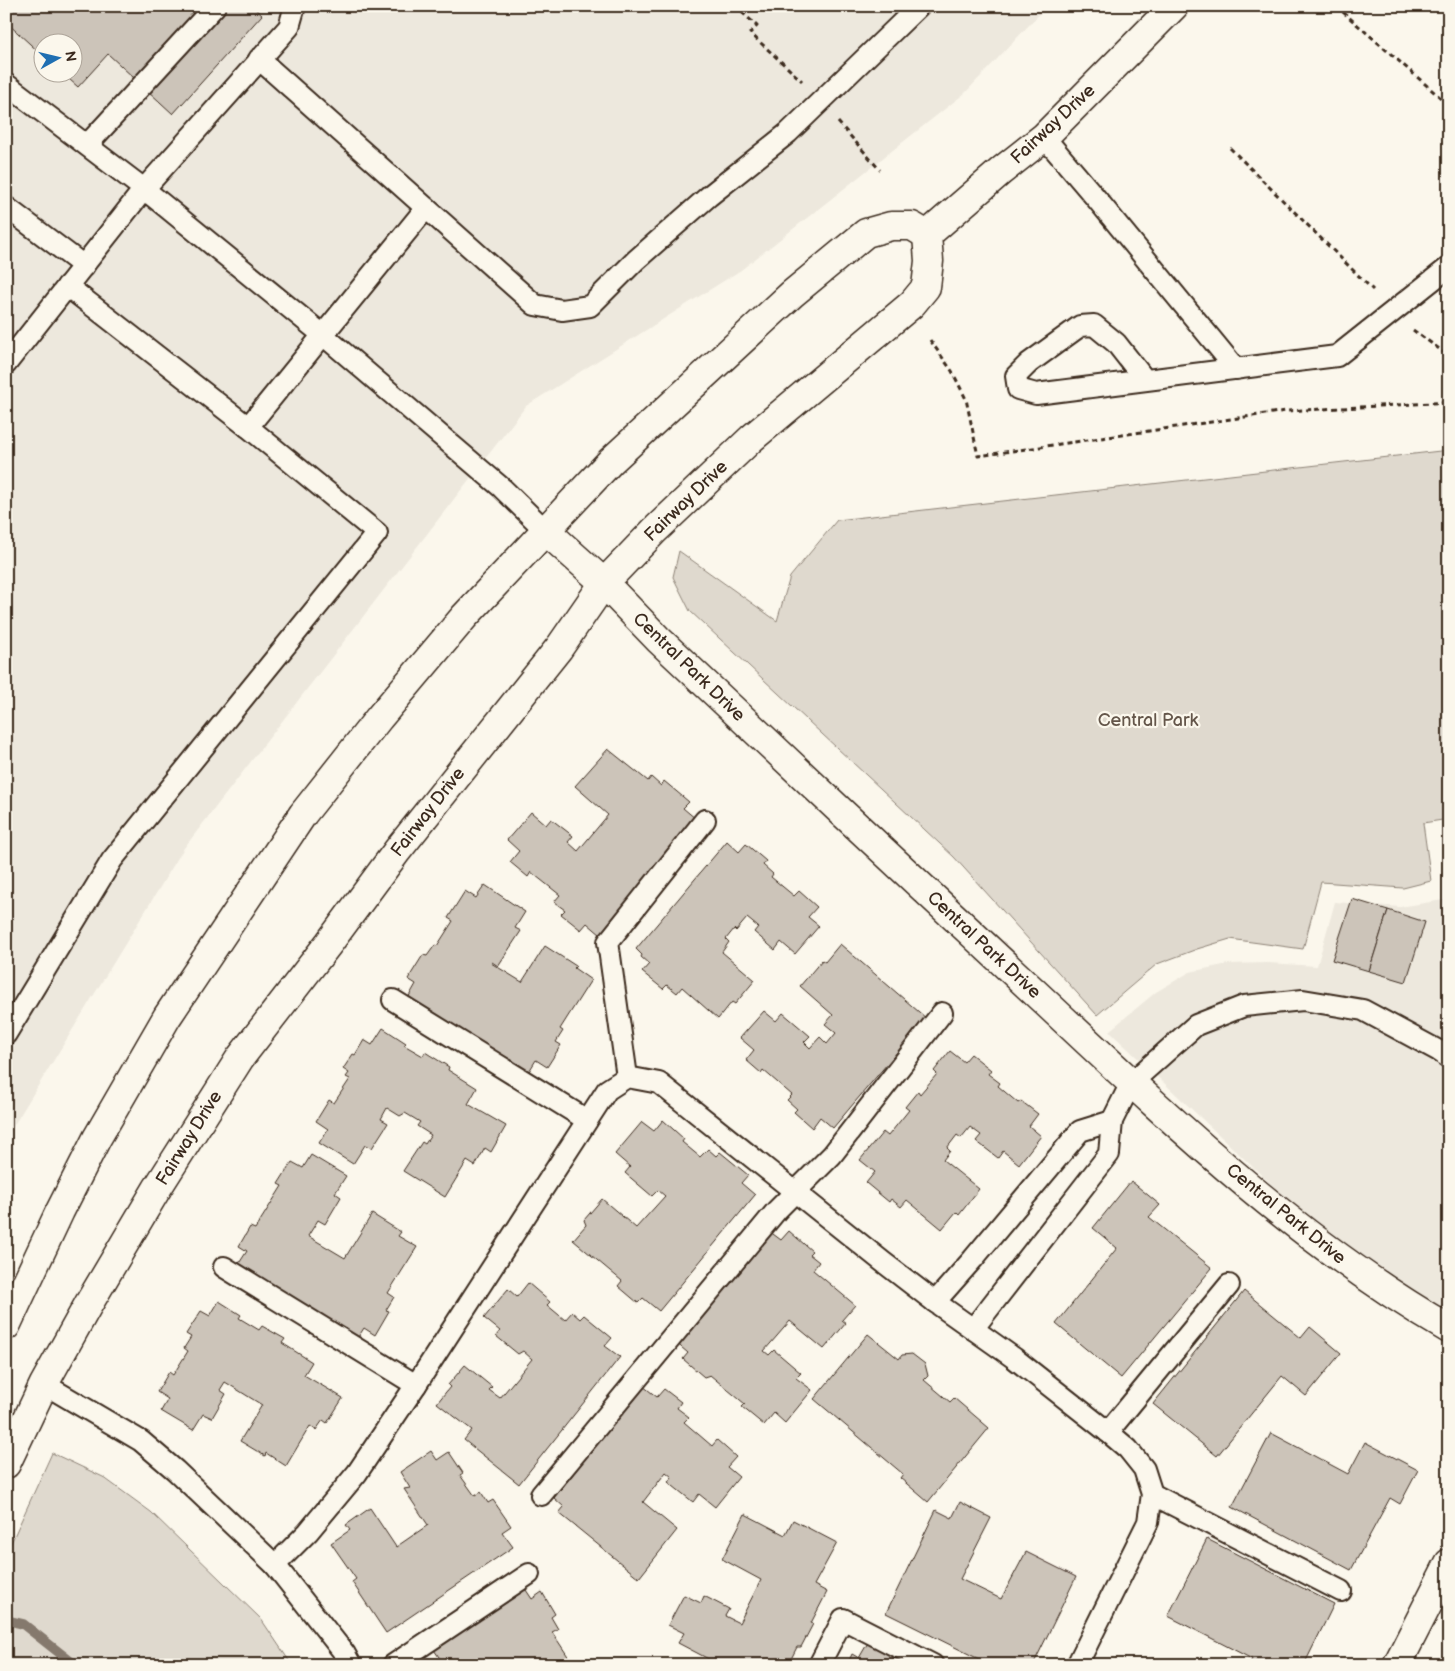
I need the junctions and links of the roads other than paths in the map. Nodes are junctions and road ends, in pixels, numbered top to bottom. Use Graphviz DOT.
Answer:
graph roads {
  1 [pos="215,6"];
  2 [pos="295,6"];
  3 [pos="919,6"];
  4 [pos="1174,6"];
  5 [pos="260,59"];
  6 [pos="6,84"];
  7 [pos="1044,137"];
  8 [pos="87,145"];
  9 [pos="144,189"];
  10 [pos="6,207"];
  11 [pos="426,208"];
  12 [pos="926,235"];
  13 [pos="84,266"];
  14 [pos="1449,267"];
  15 [pos="67,286"];
  16 [pos="323,335"];
  17 [pos="6,364"];
  18 [pos="1236,369"];
  19 [pos="1145,380"];
  20 [pos="248,427"];
  21 [pos="545,530"];
  22 [pos="604,583"];
  23 [pos="705,820"];
  24 [pos="393,1000"];
  25 [pos="942,1013"];
  26 [pos="6,1034"];
  27 [pos="1449,1058"];
  28 [pos="627,1077"];
  29 [pos="1131,1083"];
  30 [pos="587,1120"];
  31 [pos="1112,1121"];
  32 [pos="795,1192"];
  33 [pos="224,1267"];
  34 [pos="1229,1285"];
  35 [pos="13,1295"];
  36 [pos="935,1302"];
  37 [pos="6,1326"];
  38 [pos="973,1329"];
  39 [pos="1449,1329"];
  40 [pos="44,1384"];
  41 [pos="416,1385"];
  42 [pos="1108,1432"];
  43 [pos="6,1464"];
  44 [pos="1152,1494"];
  45 [pos="541,1495"];
  46 [pos="1449,1562"];
  47 [pos="275,1565"];
  48 [pos="530,1574"];
  49 [pos="1341,1591"];
  50 [pos="1406,1662"];
  51 [pos="352,1665"];
  52 [pos="393,1665"];
  53 [pos="819,1665"];
  54 [pos="933,1665"];
  55 [pos="1077,1665"];
  1 -- 8 [label="lane"];
  2 -- 5 [label="lane"];
  3 -- 11 [label="lane"];
  4 -- 7 [label="main road, Fairway Drive"];
  5 -- 9 [label="lane"];
  5 -- 11 [label="lane"];
  6 -- 8 [label="lane"];
  7 -- 12 [label="main road, Fairway Drive"];
  7 -- 18 [label="lane"];
  8 -- 9 [label="lane"];
  9 -- 13 [label="lane"];
  9 -- 16 [label="lane"];
  10 -- 13 [label="lane"];
  11 -- 16 [label="lane"];
  12 -- 21 [label="main road"];
  12 -- 22 [label="main road, Fairway Drive"];
  13 -- 15 [label="lane"];
  14 -- 18 [label="lane"];
  15 -- 17 [label="lane"];
  15 -- 20 [label="lane"];
  16 -- 20 [label="lane"];
  16 -- 21 [label="lane"];
  18 -- 19 [label="lane"];
  19 -- 19 [label="lane"];
  20 -- 26 [label="lane"];
  21 -- 22 [label="main road, Central Park Drive"];
  21 -- 35 [label="main road"];
  22 -- 29 [label="main road, Central Park Drive"];
  22 -- 40 [label="main road, Fairway Drive"];
  23 -- 28 [label="lane"];
  24 -- 30 [label="lane"];
  25 -- 32 [label="lane"];
  27 -- 29 [label="lane"];
  28 -- 30 [label="lane"];
  28 -- 32 [label="lane"];
  29 -- 31 [label="lane"];
  29 -- 39 [label="main road, Central Park Drive"];
  30 -- 41 [label="lane"];
  31 -- 36 [label="lane"];
  31 -- 38 [label="lane"];
  32 -- 36 [label="lane"];
  32 -- 45 [label="lane"];
  33 -- 41 [label="lane"];
  34 -- 42 [label="lane"];
  35 -- 37 [label="main road"];
  36 -- 38 [label="lane"];
  38 -- 42 [label="lane"];
  40 -- 43 [label="main road, Fairway Drive"];
  40 -- 47 [label="lane"];
  41 -- 47 [label="lane"];
  42 -- 44 [label="lane"];
  44 -- 49 [label="lane"];
  44 -- 55 [label="lane"];
  46 -- 50 [label="main road"];
  47 -- 51 [label="lane"];
  48 -- 52 [label="lane"];
  53 -- 54 [label="lane"];
}
